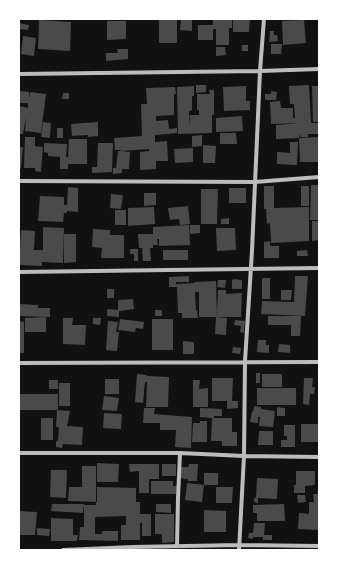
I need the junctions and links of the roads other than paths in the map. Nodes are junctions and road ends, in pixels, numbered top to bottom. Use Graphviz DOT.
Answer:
graph roads {
  1 [pos="264,19"];
  2 [pos="319,68"];
  3 [pos="260,71"];
  4 [pos="19,74"];
  5 [pos="319,177"];
  6 [pos="19,181"];
  7 [pos="255,182"];
  8 [pos="319,268"];
  9 [pos="251,269"];
  10 [pos="19,272"];
  11 [pos="244,361"];
  12 [pos="319,362"];
  13 [pos="19,363"];
  14 [pos="19,453"];
  15 [pos="180,453"];
  16 [pos="244,456"];
  17 [pos="319,457"];
  18 [pos="178,546"];
  19 [pos="319,546"];
  20 [pos="132,548"];
  21 [pos="239,548"];
  22 [pos="63,550"];
  1 -- 3 [label="street"];
  2 -- 3 [label="street"];
  3 -- 4 [label="street"];
  3 -- 7 [label="street"];
  5 -- 7 [label="street"];
  6 -- 7 [label="street"];
  7 -- 9 [label="street"];
  8 -- 9 [label="street"];
  9 -- 10 [label="street"];
  9 -- 11 [label="street"];
  11 -- 12 [label="street"];
  11 -- 13 [label="street"];
  11 -- 16 [label="street"];
  14 -- 15 [label="street"];
  15 -- 16 [label="street"];
  15 -- 18 [label="street"];
  16 -- 17 [label="street"];
  16 -- 21 [label="street"];
  18 -- 20 [label="street"];
  18 -- 21 [label="street"];
  19 -- 21 [label="street"];
  20 -- 22 [label="street"];
}
